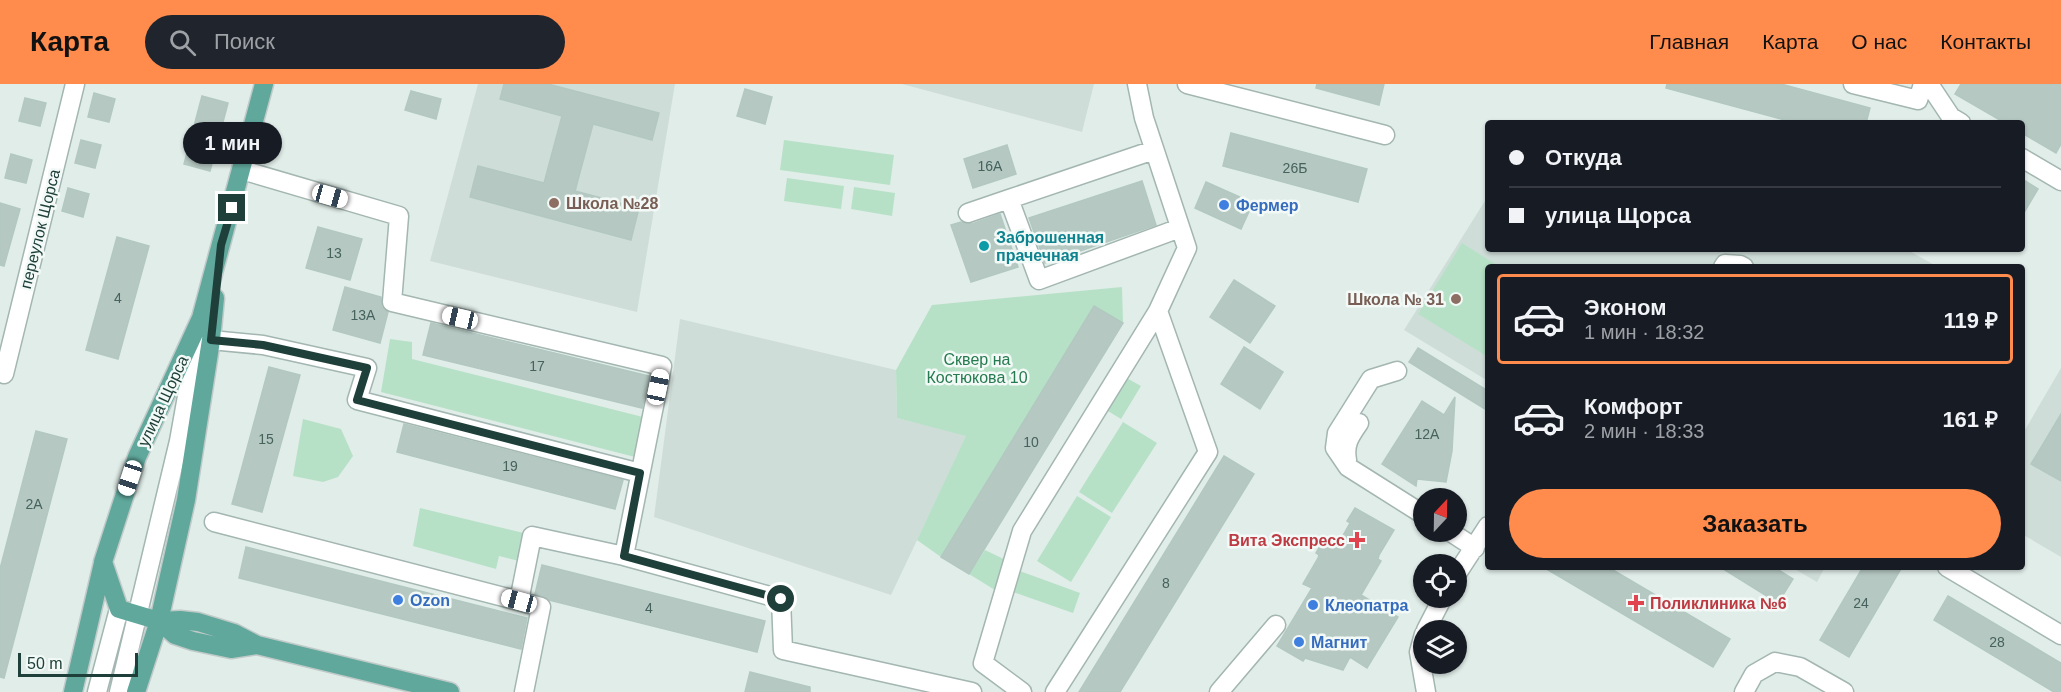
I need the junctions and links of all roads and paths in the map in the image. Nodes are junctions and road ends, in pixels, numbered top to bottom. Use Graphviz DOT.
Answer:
graph roads {
  1 [pos="75,84"];
  2 [pos="264,84"];
  3 [pos="1137,84"];
  4 [pos="1186,84"];
  5 [pos="1853,84"];
  6 [pos="1923,84"];
  7 [pos="1929,84"];
  8 [pos="1956,120"];
  9 [pos="1385,135"];
  10 [pos="1154,150"];
  11 [pos="2025,160"];
  12 [pos="242,170"];
  13 [pos="2061,181"];
  14 [pos="1010,199"];
  15 [pos="968,213"];
  16 [pos="1180,228"];
  17 [pos="221,245"];
  18 [pos="1158,311"];
  19 [pos="201,318"];
  20 [pos="211,340"];
  21 [pos="1397,371"];
  22 [pos="4,374"];
  23 [pos="1359,423"];
  24 [pos="1348,467"];
  25 [pos="640,473"];
  26 [pos="1413,508"];
  27 [pos="214,522"];
  28 [pos="1485,531"];
  29 [pos="1466,542"];
  30 [pos="1475,548"];
  31 [pos="624,556"];
  32 [pos="1467,559"];
  33 [pos="103,562"];
  34 [pos="1952,570"];
  35 [pos="519,601"];
  36 [pos="119,609"];
  37 [pos="137,615"];
  38 [pos="159,621"];
  39 [pos="1276,625"];
  40 [pos="2061,634"];
  41 [pos="1423,674"];
  42 [pos="73,692"];
  43 [pos="97,692"];
  44 [pos="119,692"];
  45 [pos="136,692"];
  46 [pos="450,692"];
  47 [pos="524,692"];
  48 [pos="972,692"];
  49 [pos="1022,692"];
  50 [pos="1055,692"];
  51 [pos="1219,692"];
  52 [pos="1426,692"];
  53 [pos="1744,692"];
  54 [pos="1844,692"];
  1 -- 22 [label="street, переулок Щорса"];
  2 -- 12 [label="main road, улица Щорса"];
  3 -- 10 [label="street"];
  4 -- 9 [label="street"];
  5 -- 6 [label="street"];
  7 -- 8 [label="street"];
  10 -- 14 [label="street"];
  10 -- 16 [label="street"];
  11 -- 13 [label="street"];
  12 -- 17 [label="main road, улица Щорса"];
  12 -- 25 [label="street"];
  14 -- 15 [label="street"];
  14 -- 16 [label="street"];
  16 -- 18 [label="street"];
  17 -- 19 [label="main road, улица Щорса"];
  17 -- 20 [label="main road"];
  18 -- 49 [label="street"];
  18 -- 50 [label="street"];
  19 -- 33 [label="main road, улица Щорса"];
  19 -- 37 [label="street, улица Щорса"];
  20 -- 25 [label="street"];
  20 -- 38 [label="main road"];
  21 -- 24 [label="street"];
  23 -- 24 [label="street"];
  24 -- 26 [label="street"];
  25 -- 31 [label="street"];
  27 -- 35 [label="street"];
  28 -- 30 [label="street"];
  29 -- 30 [label="street"];
  30 -- 32 [label="street"];
  31 -- 35 [label="street"];
  31 -- 48 [label="street"];
  33 -- 36 [label="main road"];
  33 -- 42 [label="main road, улица Щорса"];
  34 -- 40 [label="street"];
  35 -- 47 [label="street"];
  36 -- 37 [label="main road"];
  36 -- 43 [label="street"];
  37 -- 38 [label="main road"];
  37 -- 44 [label="street, улица Щорса"];
  38 -- 45 [label="main road"];
  38 -- 46 [label="main road"];
  39 -- 51 [label="street"];
  41 -- 52 [label="street"];
  53 -- 54 [label="street"];
}
